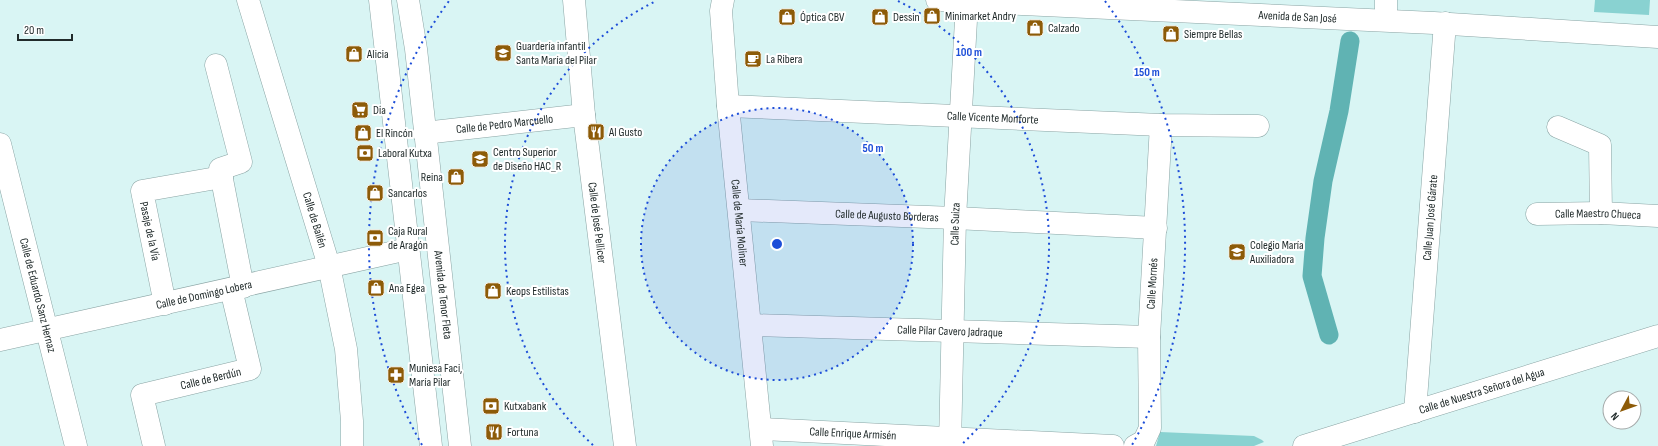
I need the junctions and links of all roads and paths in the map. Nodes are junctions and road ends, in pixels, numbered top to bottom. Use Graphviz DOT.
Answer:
graph roads {
  1 [pos="248,0"];
  2 [pos="380,0"];
  3 [pos="408,0"];
  4 [pos="574,0"];
  5 [pos="724,0"];
  6 [pos="937,0"];
  7 [pos="967,2"];
  8 [pos="1036,2"];
  9 [pos="1253,7"];
  10 [pos="1386,10"];
  11 [pos="1445,23"];
  12 [pos="1658,37"];
  13 [pos="216,65"];
  14 [pos="728,106"];
  15 [pos="584,115"];
  16 [pos="960,116"];
  17 [pos="1160,125"];
  18 [pos="1258,126"];
  19 [pos="1558,127"];
  20 [pos="424,133"];
  21 [pos="0,144"];
  22 [pos="222,177"];
  23 [pos="739,210"];
  24 [pos="1601,213"];
  25 [pos="1537,214"];
  26 [pos="1658,216"];
  27 [pos="956,218"];
  28 [pos="1156,228"];
  29 [pos="408,249"];
  30 [pos="329,266"];
  31 [pos="237,288"];
  32 [pos="165,304"];
  33 [pos="751,325"];
  34 [pos="47,330"];
  35 [pos="953,331"];
  36 [pos="1658,336"];
  37 [pos="1149,337"];
  38 [pos="0,340"];
  39 [pos="1415,412"];
  40 [pos="762,438"];
  41 [pos="950,442"];
  42 [pos="1140,444"];
  43 [pos="76,446"];
  44 [pos="154,446"];
  45 [pos="352,446"];
  46 [pos="431,446"];
  47 [pos="460,446"];
  48 [pos="625,446"];
  49 [pos="1113,446"];
  50 [pos="1304,446"];
  1 -- 30 [label="street, Calle de Bailén"];
  2 -- 29 [label="street"];
  3 -- 20 [label="street, Avenida de Tenor Fleta"];
  4 -- 15 [label="street, Calle de José Pellicer"];
  5 -- 14 [label="street, Calle de María Moliner"];
  6 -- 7 [label="street, Avenida de San José"];
  7 -- 8 [label="street, Avenida de San José"];
  7 -- 16 [label="street, Calle Suiza"];
  8 -- 9 [label="street, Avenida de San José"];
  9 -- 10 [label="street, Avenida de San José"];
  10 -- 11 [label="street, Avenida de San José"];
  11 -- 12 [label="street, Avenida de San José"];
  11 -- 39 [label="street, Calle Juan José Gárate"];
  13 -- 22 [label="street"];
  14 -- 16 [label="street, Calle Vicente Monforte"];
  14 -- 23 [label="street, Calle de María Moliner"];
  15 -- 20 [label="street, Calle de Pedro Marcuello"];
  15 -- 48 [label="street, Calle de José Pellicer"];
  16 -- 17 [label="street, Calle Vicente Monforte"];
  16 -- 27 [label="street, Calle Suiza"];
  17 -- 18 [label="street, Calle Vicente Monforte"];
  17 -- 28 [label="street, Calle Mornés"];
  19 -- 24 [label="street"];
  20 -- 47 [label="street, Avenida de Tenor Fleta"];
  21 -- 34 [label="street, Calle de Eduardo Sanz Hernaz"];
  22 -- 31 [label="street"];
  22 -- 32 [label="street, Pasaje de la Vía"];
  23 -- 27 [label="street, Calle de Augusto Borderas"];
  23 -- 33 [label="street, Calle de María Moliner"];
  24 -- 25 [label="street, Calle Maestro Chueca"];
  24 -- 26 [label="street, Calle Maestro Chueca"];
  27 -- 28 [label="street, Calle de Augusto Borderas"];
  27 -- 35 [label="street, Calle Suiza"];
  28 -- 37 [label="street, Calle Mornés"];
  29 -- 30 [label="street, Calle de Domingo Lobera"];
  29 -- 46 [label="street"];
  30 -- 31 [label="street, Calle de Domingo Lobera"];
  30 -- 45 [label="street, Calle de Bailén"];
  31 -- 32 [label="street, Calle de Domingo Lobera"];
  31 -- 44 [label="street, Calle de Berdún"];
  32 -- 34 [label="street, Calle de Domingo Lobera"];
  33 -- 35 [label="street, Calle Pilar Cavero Jadraque"];
  33 -- 40 [label="street, Calle de María Moliner"];
  34 -- 38 [label="street, Calle de Domingo Lobera"];
  34 -- 43 [label="street, Calle de Eduardo Sanz Hernaz"];
  35 -- 37 [label="street, Calle Pilar Cavero Jadraque"];
  35 -- 41 [label="street, Calle Suiza"];
  36 -- 39 [label="street, Calle de Nuestra Señora del Agua"];
  37 -- 42 [label="street, Calle Mornés"];
  39 -- 50 [label="street, Calle de Nuestra Señora del Agua"];
  40 -- 41 [label="street, Calle Enrique Armisén"];
  41 -- 49 [label="street, Calle Enrique Armisén"];
}
